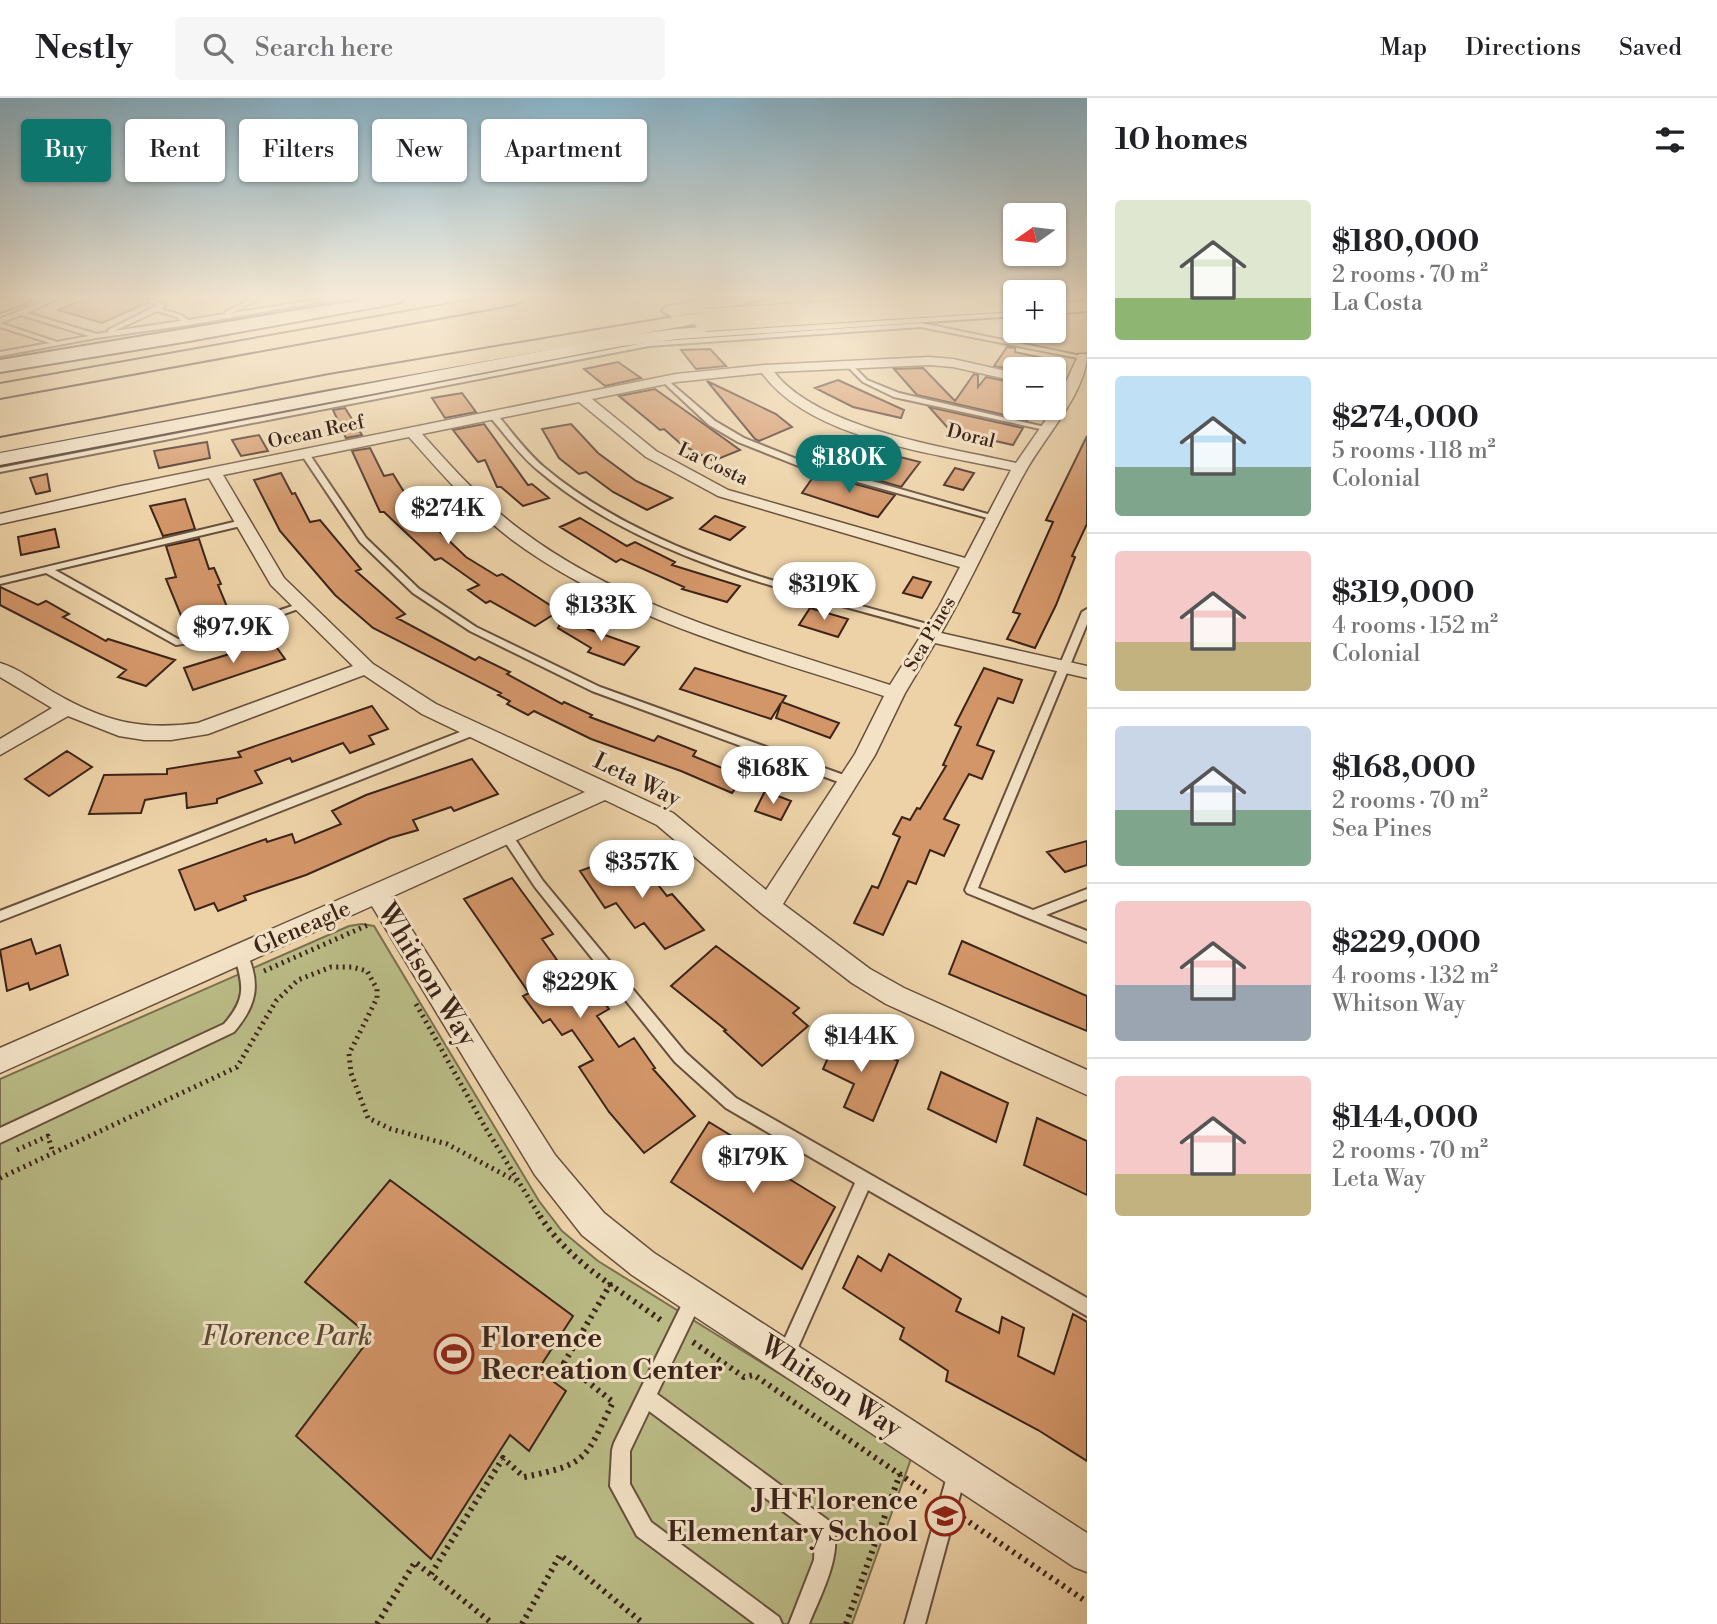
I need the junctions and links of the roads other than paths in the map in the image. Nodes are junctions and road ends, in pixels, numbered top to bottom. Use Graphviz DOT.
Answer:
graph roads {
  1 [pos="57,369"];
  2 [pos="121,369"];
  3 [pos="315,369"];
  4 [pos="372,369"];
  5 [pos="473,369"];
  6 [pos="519,369"];
  7 [pos="763,369"];
  8 [pos="765,369"];
  9 [pos="853,369"];
  10 [pos="977,369"];
  11 [pos="1003,375"];
  12 [pos="0,380"];
  13 [pos="664,380"];
  14 [pos="0,391"];
  15 [pos="581,397"];
  16 [pos="492,414"];
  17 [pos="1048,420"];
  18 [pos="1045,428"];
  19 [pos="0,429"];
  20 [pos="412,432"];
  21 [pos="0,445"];
  22 [pos="305,454"];
  23 [pos="0,459"];
  24 [pos="1020,468"];
  25 [pos="0,470"];
  26 [pos="215,473"];
  27 [pos="994,517"];
  28 [pos="0,519"];
  29 [pos="242,523"];
  30 [pos="969,564"];
  31 [pos="48,570"];
  32 [pos="0,581"];
  33 [pos="301,606"];
  34 [pos="1087,612"];
  35 [pos="932,633"];
  36 [pos="366,668"];
  37 [pos="1066,668"];
  38 [pos="0,669"];
  39 [pos="1087,673"];
  40 [pos="895,693"];
  41 [pos="67,708"];
  42 [pos="473,731"];
  43 [pos="0,748"];
  44 [pos="848,781"];
  45 [pos="604,792"];
  46 [pos="507,836"];
  47 [pos="1087,894"];
  48 [pos="769,906"];
  49 [pos="373,908"];
  50 [pos="1033,915"];
  51 [pos="0,916"];
  52 [pos="1087,937"];
  53 [pos="241,955"];
  54 [pos="0,1061"];
  55 [pos="1087,1083"];
  56 [pos="0,1136"];
  57 [pos="864,1181"];
  58 [pos="695,1297"];
  59 [pos="1087,1307"];
  60 [pos="785,1357"];
  61 [pos="646,1397"];
  62 [pos="958,1470"];
  63 [pos="1087,1554"];
  64 [pos="772,1624"];
  65 [pos="799,1624"];
  66 [pos="915,1624"];
  1 -- 12 [label="highway"];
  2 -- 14 [label="highway"];
  3 -- 19 [label="highway"];
  4 -- 21 [label="highway"];
  5 -- 23 [label="main road"];
  6 -- 25 [label="lane"];
  7 -- 13 [label="street, Ocean Reef"];
  8 -- 24 [label="street, Doral"];
  9 -- 18 [label="lane"];
  10 -- 11 [label="street, Ocean Reef"];
  13 -- 15 [label="street, Ocean Reef"];
  13 -- 27 [label="lane"];
  15 -- 16 [label="street, Ocean Reef"];
  15 -- 30 [label="street, La Costa"];
  16 -- 20 [label="street, Ocean Reef"];
  16 -- 35 [label="lane"];
  17 -- 18 [label="street, Sea Pines"];
  18 -- 24 [label="street, Sea Pines"];
  20 -- 22 [label="street, Ocean Reef"];
  20 -- 40 [label="street"];
  22 -- 26 [label="street, Ocean Reef"];
  22 -- 44 [label="lane"];
  24 -- 27 [label="street, Sea Pines"];
  26 -- 28 [label="street, Ocean Reef"];
  26 -- 29 [label="street, Leta Way"];
  27 -- 30 [label="street, Sea Pines"];
  29 -- 31 [label="lane"];
  29 -- 33 [label="street, Leta Way"];
  30 -- 35 [label="street, Sea Pines"];
  31 -- 32 [label="lane"];
  31 -- 33 [label="lane"];
  33 -- 36 [label="street, Leta Way"];
  34 -- 37 [label="lane"];
  35 -- 37 [label="street"];
  35 -- 40 [label="street, Sea Pines"];
  36 -- 41 [label="street"];
  36 -- 42 [label="street, Leta Way"];
  37 -- 39 [label="street"];
  37 -- 50 [label="lane"];
  38 -- 41 [label="street"];
  40 -- 44 [label="street, Sea Pines"];
  41 -- 43 [label="street"];
  42 -- 45 [label="street, Leta Way"];
  42 -- 51 [label="lane"];
  44 -- 48 [label="street, Sea Pines"];
  45 -- 46 [label="street, Gleneagle"];
  45 -- 48 [label="street, Leta Way"];
  46 -- 49 [label="street, Gleneagle"];
  46 -- 57 [label="lane"];
  47 -- 50 [label="lane"];
  48 -- 55 [label="street, Leta Way"];
  49 -- 53 [label="street, Gleneagle"];
  49 -- 58 [label="street, Whitson Way"];
  50 -- 52 [label="lane"];
  53 -- 54 [label="street, Gleneagle"];
  53 -- 56 [label="lane"];
  57 -- 59 [label="lane"];
  57 -- 60 [label="lane"];
  58 -- 60 [label="street, Whitson Way"];
  58 -- 61 [label="lane"];
  60 -- 62 [label="street, Whitson Way"];
  61 -- 64 [label="lane"];
  61 -- 65 [label="lane"];
  62 -- 63 [label="street, Whitson Way"];
  62 -- 66 [label="lane"];
}
